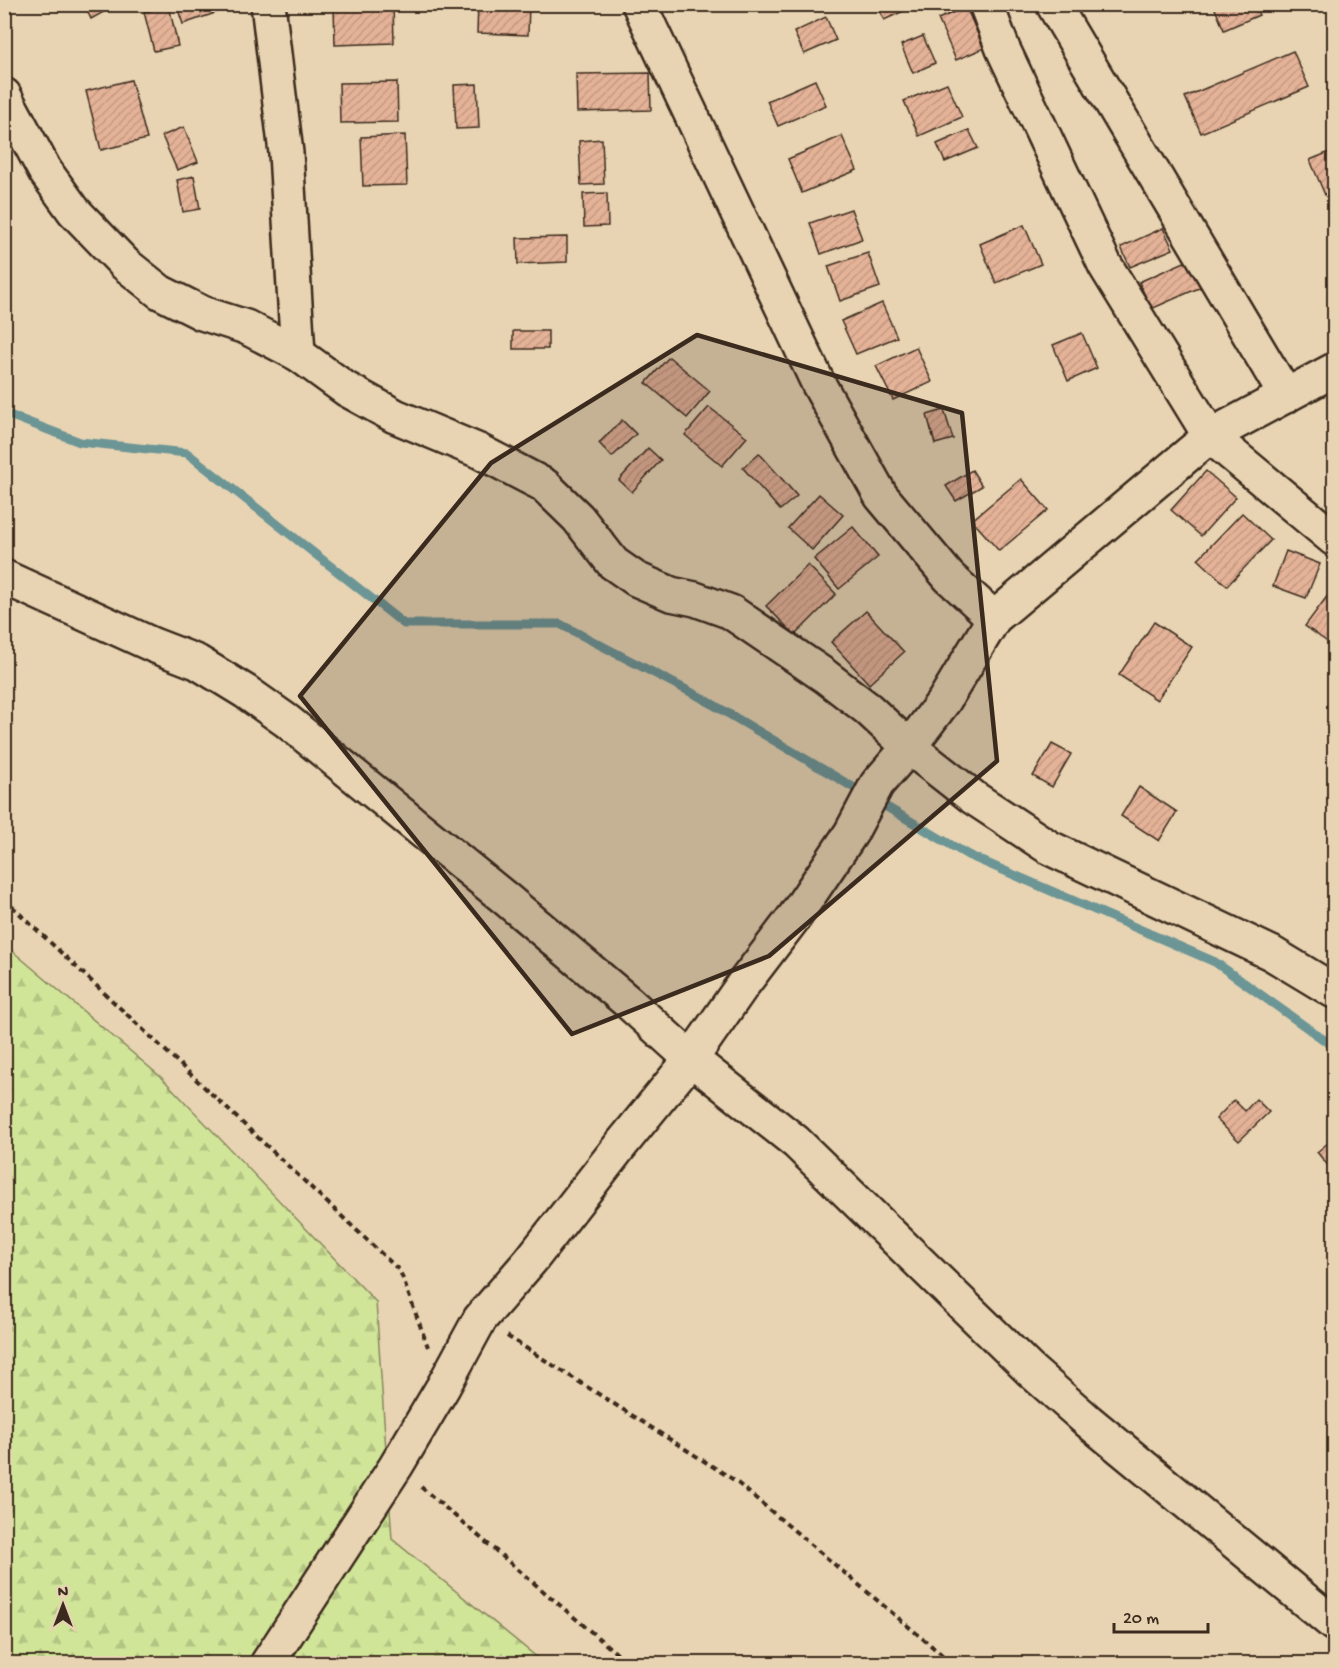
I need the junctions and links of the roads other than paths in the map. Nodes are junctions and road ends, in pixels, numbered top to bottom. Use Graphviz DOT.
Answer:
graph roads {
  1 [pos="268,4"];
  2 [pos="639,4"];
  3 [pos="986,4"];
  4 [pos="1053,4"];
  5 [pos="4,95"];
  6 [pos="298,354"];
  7 [pos="1335,370"];
  8 [pos="1286,396"];
  9 [pos="1210,436"];
  10 [pos="1335,539"];
  11 [pos="4,577"];
  12 [pos="994,618"];
  13 [pos="909,747"];
  14 [pos="1335,991"];
  15 [pos="691,1059"];
  16 [pos="1335,1623"];
  17 [pos="267,1664"];
  1 -- 6 [label="street"];
  2 -- 12 [label="street"];
  3 -- 9 [label="street"];
  4 -- 8 [label="street"];
  5 -- 6 [label="street"];
  6 -- 13 [label="street"];
  7 -- 8 [label="street"];
  8 -- 9 [label="street"];
  9 -- 10 [label="street"];
  9 -- 12 [label="street"];
  11 -- 15 [label="street"];
  12 -- 13 [label="street"];
  13 -- 14 [label="street"];
  13 -- 15 [label="street"];
  15 -- 16 [label="street"];
  15 -- 17 [label="street"];
}
